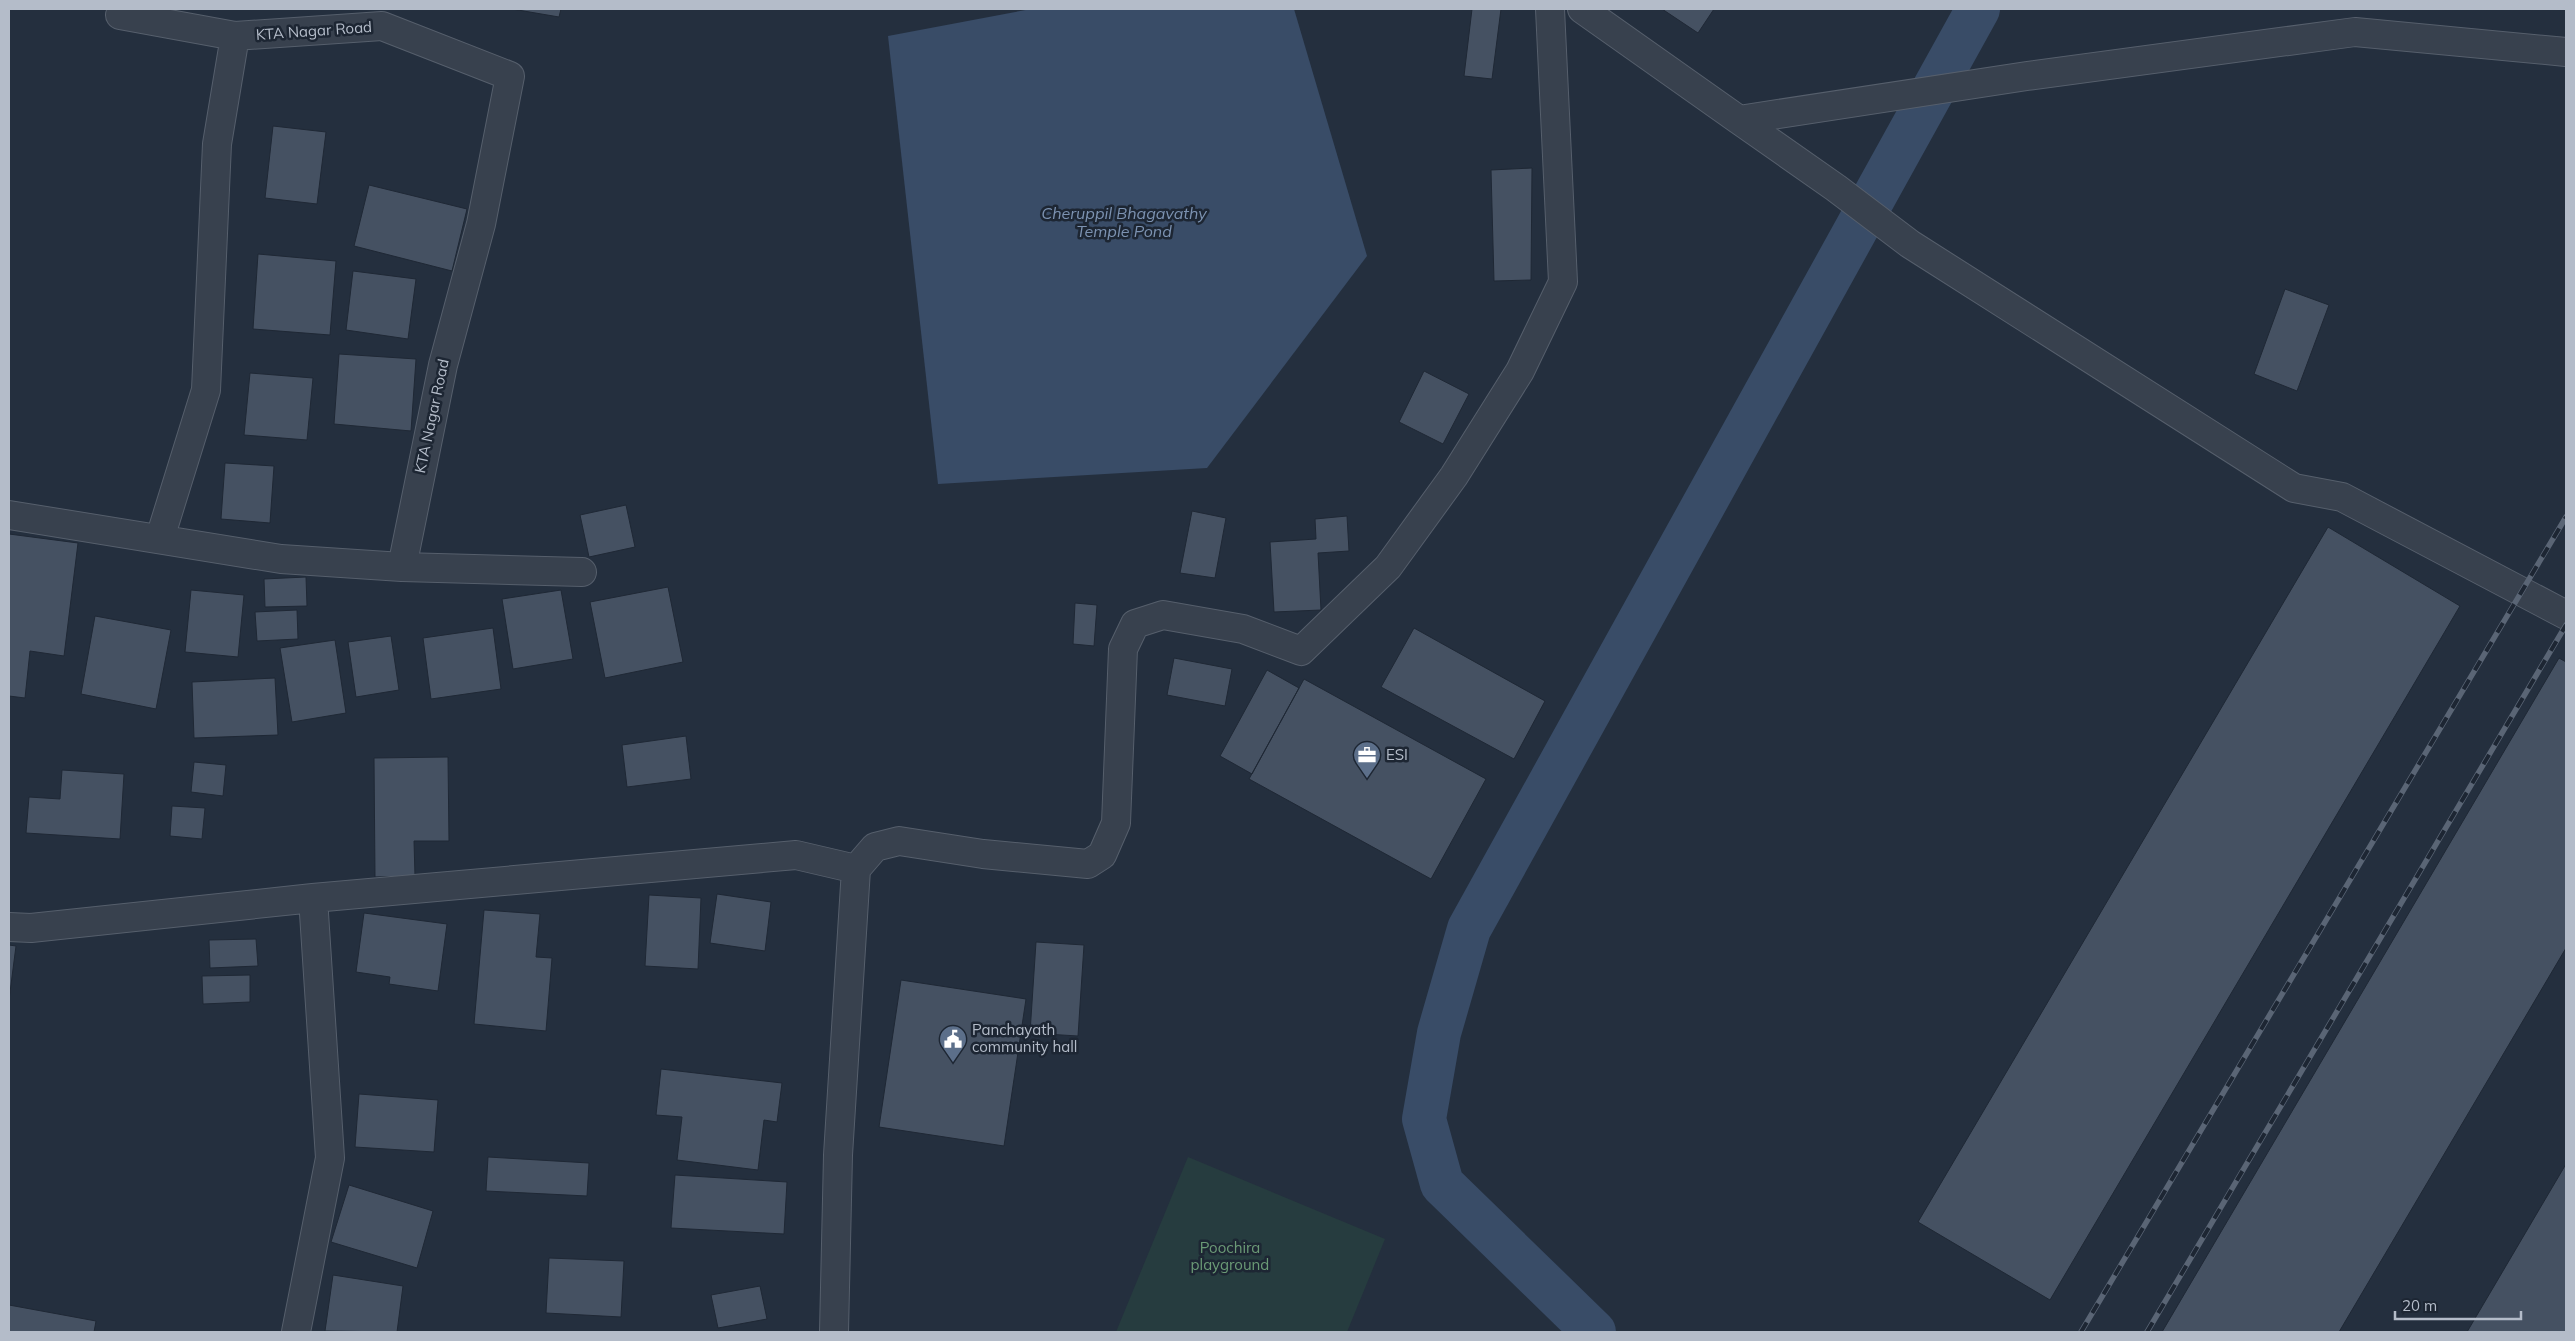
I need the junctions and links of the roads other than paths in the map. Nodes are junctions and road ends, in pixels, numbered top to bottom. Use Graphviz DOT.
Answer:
graph roads {
  1 [pos="1550,9"];
  2 [pos="1582,9"];
  3 [pos="120,15"];
  4 [pos="235,36"];
  5 [pos="2566,52"];
  6 [pos="1739,120"];
  7 [pos="9,514"];
  8 [pos="160,538"];
  9 [pos="402,567"];
  10 [pos="582,572"];
  11 [pos="2566,616"];
  12 [pos="856,869"];
  13 [pos="313,898"];
  14 [pos="9,927"];
  15 [pos="296,1332"];
  16 [pos="834,1332"];
  1 -- 12 [label="street"];
  2 -- 6 [label="street"];
  3 -- 4 [label="street"];
  4 -- 8 [label="street, KTA Nagar Road"];
  4 -- 9 [label="street, KTA Nagar Road"];
  5 -- 6 [label="street"];
  6 -- 11 [label="street"];
  7 -- 8 [label="street"];
  8 -- 9 [label="street"];
  9 -- 10 [label="street"];
  12 -- 13 [label="street"];
  12 -- 16 [label="street"];
  13 -- 14 [label="street"];
  13 -- 15 [label="street"];
}
